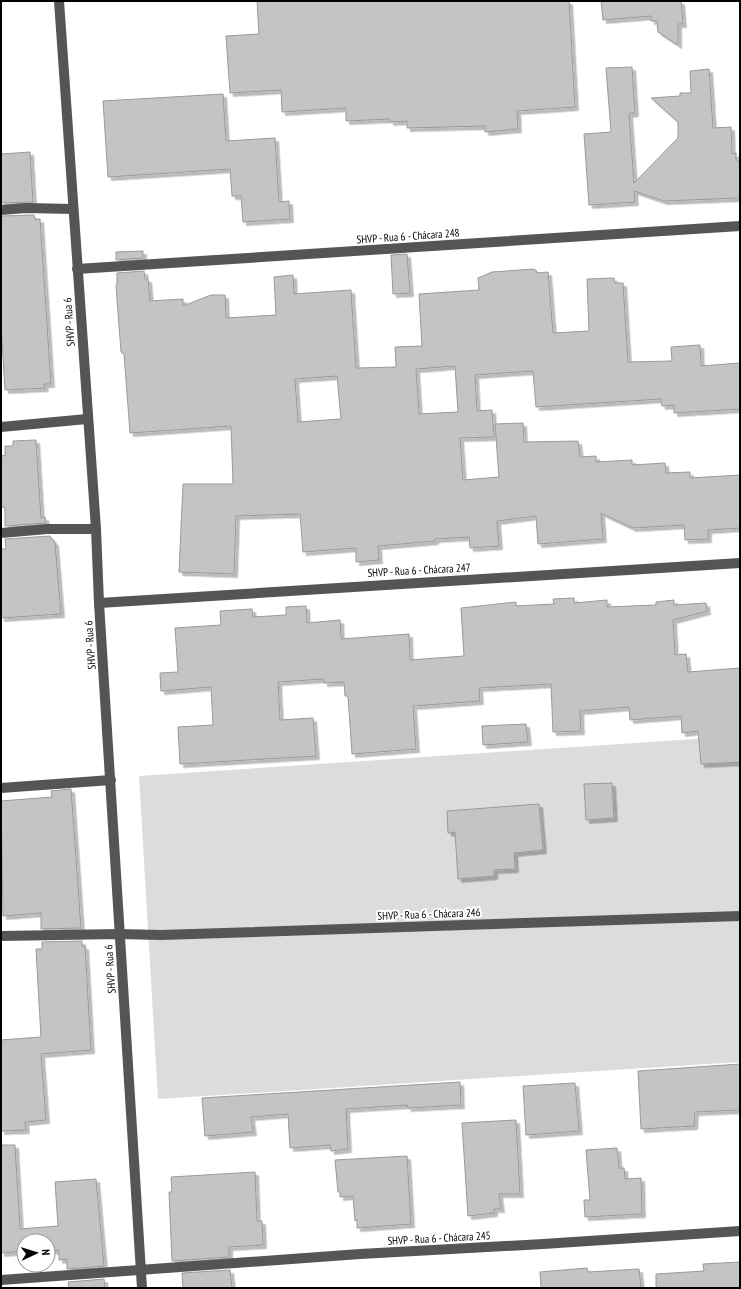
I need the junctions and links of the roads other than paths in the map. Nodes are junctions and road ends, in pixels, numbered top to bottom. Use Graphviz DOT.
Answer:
graph roads {
  1 [pos="59,1"];
  2 [pos="73,209"];
  3 [pos="1,210"];
  4 [pos="740,226"];
  5 [pos="77,269"];
  6 [pos="87,419"];
  7 [pos="1,427"];
  8 [pos="96,529"];
  9 [pos="1,532"];
  10 [pos="740,563"];
  11 [pos="99,602"];
  12 [pos="110,780"];
  13 [pos="1,788"];
  14 [pos="740,916"];
  15 [pos="119,934"];
  16 [pos="1,936"];
  17 [pos="740,1231"];
  18 [pos="140,1270"];
  19 [pos="1,1280"];
  20 [pos="142,1288"];
  1 -- 2 [label="street, SHVP - Rua 6"];
  2 -- 3 [label="street"];
  2 -- 5 [label="street, SHVP - Rua 6"];
  4 -- 5 [label="street, SHVP - Rua 6 - Chácara 248"];
  5 -- 6 [label="street, SHVP - Rua 6"];
  6 -- 7 [label="street"];
  6 -- 8 [label="street, SHVP - Rua 6"];
  8 -- 9 [label="street"];
  8 -- 11 [label="street, SHVP - Rua 6"];
  10 -- 11 [label="street, SHVP - Rua 6 - Chácara 247"];
  11 -- 12 [label="street, SHVP - Rua 6"];
  12 -- 13 [label="street"];
  12 -- 15 [label="street, SHVP - Rua 6"];
  14 -- 15 [label="street, SHVP - Rua 6 - Chácara 246"];
  15 -- 16 [label="street, SHVP - Rua 6 - Chácara 246"];
  15 -- 18 [label="street, SHVP - Rua 6"];
  17 -- 18 [label="street, SHVP - Rua 6 - Chácara 245"];
  18 -- 19 [label="street, SHVP - Rua 6 - Chácara 245"];
  18 -- 20 [label="street, SHVP - Rua 6"];
}
